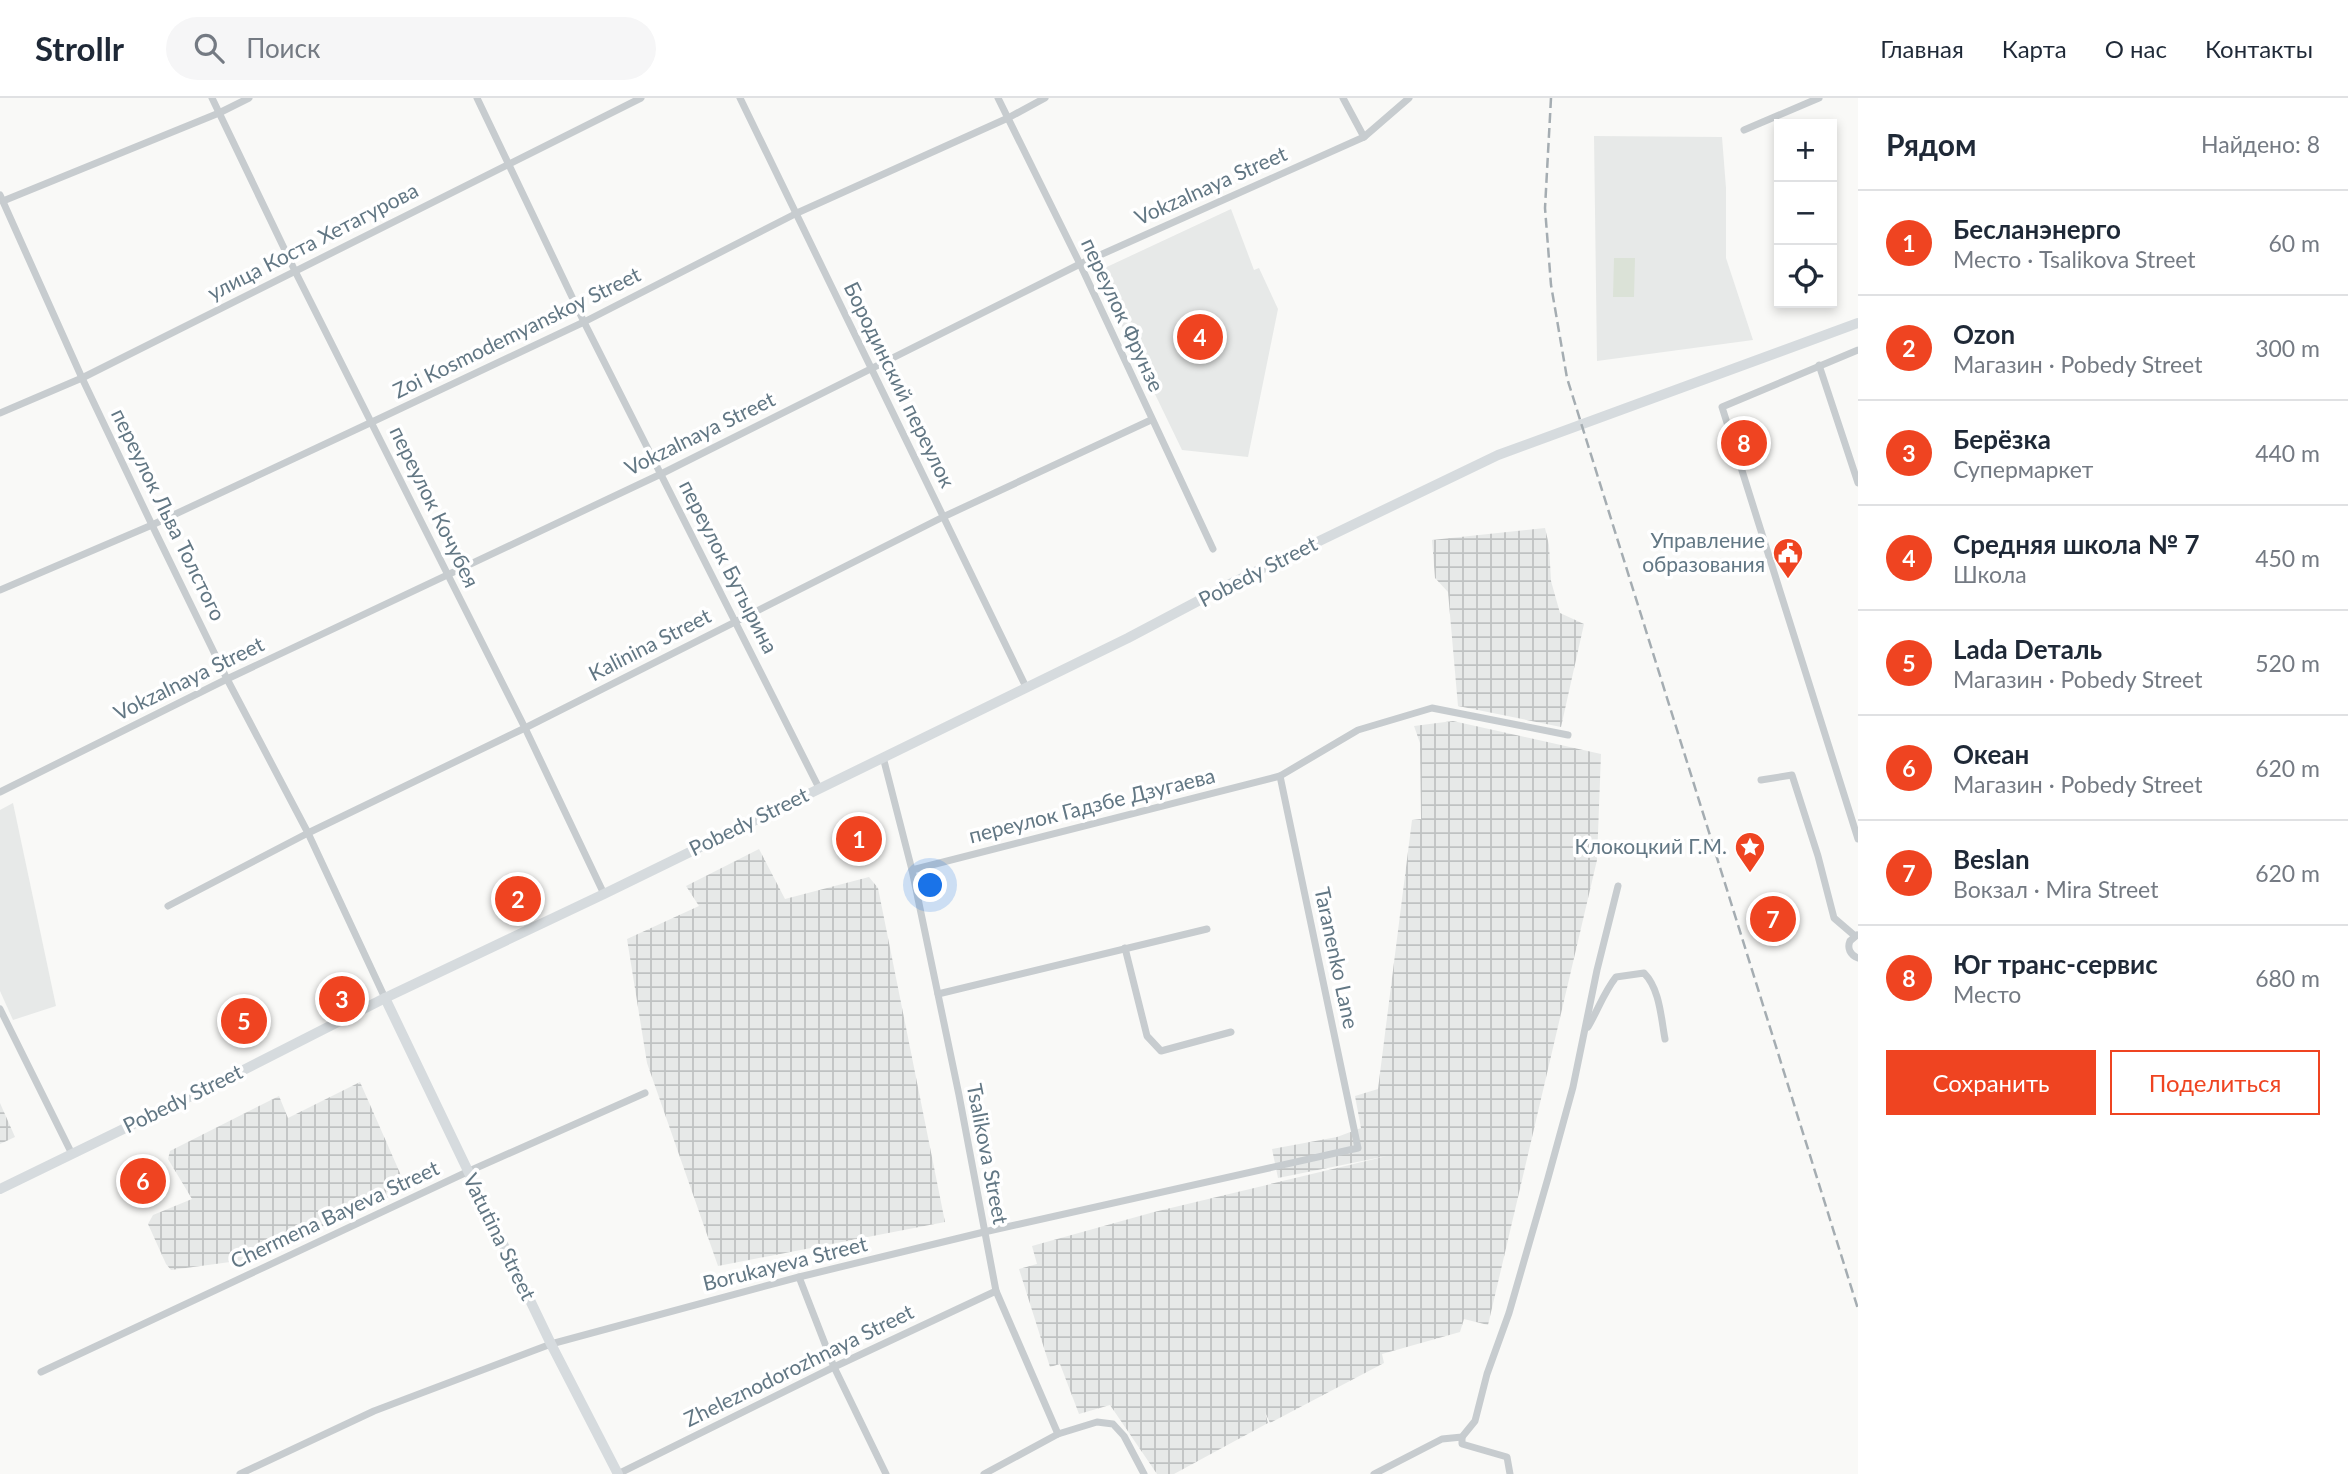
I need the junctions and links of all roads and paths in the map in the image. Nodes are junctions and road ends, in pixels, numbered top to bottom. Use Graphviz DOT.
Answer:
graph roads {
  1 [pos="212,98"];
  2 [pos="249,98"];
  3 [pos="477,98"];
  4 [pos="641,98"];
  5 [pos="740,98"];
  6 [pos="998,98"];
  7 [pos="1045,98"];
  8 [pos="1343,98"];
  9 [pos="1409,98"];
  10 [pos="1819,98"];
  11 [pos="219,113"];
  12 [pos="1008,118"];
  13 [pos="1744,130"];
  14 [pos="1364,137"];
  15 [pos="507,163"];
  16 [pos="2,198"];
  17 [pos="797,213"];
  18 [pos="1080,264"];
  19 [pos="295,271"];
  20 [pos="584,322"];
  21 [pos="1858,323"];
  22 [pos="1858,350"];
  23 [pos="1819,365"];
  24 [pos="872,368"];
  25 [pos="82,377"];
  26 [pos="0,413"];
  27 [pos="1151,420"];
  28 [pos="372,422"];
  29 [pos="661,474"];
  30 [pos="1858,483"];
  31 [pos="943,517"];
  32 [pos="152,524"];
  33 [pos="1213,548"];
  34 [pos="447,574"];
  35 [pos="0,590"];
  36 [pos="735,621"];
  37 [pos="227,679"];
  38 [pos="1026,687"];
  39 [pos="525,728"];
  40 [pos="1568,735"];
  41 [pos="883,757"];
  42 [pos="1280,776"];
  43 [pos="1761,780"];
  44 [pos="819,788"];
  45 [pos="0,792"];
  46 [pos="308,833"];
  47 [pos="1858,839"];
  48 [pos="912,870"];
  49 [pos="1618,886"];
  50 [pos="604,894"];
  51 [pos="168,906"];
  52 [pos="1207,929"];
  53 [pos="1854,937"];
  54 [pos="1125,948"];
  55 [pos="1858,958"];
  56 [pos="938,994"];
  57 [pos="386,998"];
  58 [pos="0,1009"];
  59 [pos="1231,1032"];
  60 [pos="1584,1035"];
  61 [pos="1665,1039"];
  62 [pos="645,1093"];
  63 [pos="1358,1148"];
  64 [pos="72,1154"];
  65 [pos="467,1172"];
  66 [pos="0,1189"];
  67 [pos="984,1232"];
  68 [pos="799,1277"];
  69 [pos="996,1291"];
  70 [pos="551,1344"];
  71 [pos="834,1367"];
  72 [pos="41,1372"];
  73 [pos="1058,1434"];
  74 [pos="1462,1437"];
  75 [pos="240,1474"];
  76 [pos="618,1474"];
  77 [pos="886,1474"];
  78 [pos="984,1474"];
  79 [pos="1144,1474"];
  80 [pos="1374,1474"];
  81 [pos="1510,1474"];
  1 -- 11 [label="street, переулок Кочубея"];
  2 -- 11 [label="street"];
  3 -- 15 [label="street, переулок Бутырина"];
  4 -- 15 [label="street, улица Коста Хетагурова"];
  5 -- 17 [label="street, Бородинский переулок"];
  6 -- 12 [label="street, переулок Фрунзе"];
  7 -- 12 [label="street, Zoi Kosmodemyanskoy Street"];
  8 -- 14 [label="street"];
  9 -- 14 [label="street, Vokzalnaya Street"];
  10 -- 13 [label="street"];
  11 -- 16 [label="street"];
  11 -- 19 [label="street, переулок Кочубея"];
  12 -- 17 [label="street, Zoi Kosmodemyanskoy Street"];
  12 -- 18 [label="street, переулок Фрунзе"];
  14 -- 18 [label="street, Vokzalnaya Street"];
  15 -- 19 [label="street, улица Коста Хетагурова"];
  15 -- 20 [label="street, переулок Бутырина"];
  16 -- 25 [label="street, переулок Льва Толстого"];
  17 -- 20 [label="street, Zoi Kosmodemyanskoy Street"];
  17 -- 24 [label="street, Бородинский переулок"];
  18 -- 24 [label="street, Vokzalnaya Street"];
  18 -- 27 [label="street, переулок Фрунзе"];
  19 -- 25 [label="street, улица Коста Хетагурова"];
  19 -- 28 [label="street, переулок Кочубея"];
  20 -- 28 [label="street, Zoi Kosmodemyanskoy Street"];
  20 -- 29 [label="street, переулок Бутырина"];
  21 -- 38 [label="main road, Pobedy Street"];
  22 -- 23 [label="street"];
  23 -- 30 [label="street"];
  23 -- 47 [label="street"];
  24 -- 29 [label="street, Vokzalnaya Street"];
  24 -- 31 [label="street, Бородинский переулок"];
  25 -- 26 [label="street, улица Коста Хетагурова"];
  25 -- 32 [label="street, переулок Льва Толстого"];
  27 -- 31 [label="street, Kalinina Street"];
  27 -- 33 [label="street, переулок Фрунзе"];
  28 -- 32 [label="street, Zoi Kosmodemyanskoy Street"];
  28 -- 34 [label="street, переулок Кочубея"];
  29 -- 34 [label="street, Vokzalnaya Street"];
  29 -- 36 [label="street, переулок Бутырина"];
  31 -- 36 [label="street, Kalinina Street"];
  31 -- 38 [label="street, Бородинский переулок"];
  32 -- 35 [label="street, Zoi Kosmodemyanskoy Street"];
  32 -- 37 [label="street, переулок Льва Толстого"];
  34 -- 37 [label="street, Vokzalnaya Street"];
  34 -- 39 [label="street, переулок Кочубея"];
  36 -- 39 [label="street, Kalinina Street"];
  36 -- 44 [label="street, переулок Бутырина"];
  37 -- 45 [label="street, Vokzalnaya Street"];
  37 -- 46 [label="street, переулок Льва Толстого"];
  38 -- 41 [label="main road, Pobedy Street"];
  39 -- 46 [label="street, Kalinina Street"];
  39 -- 50 [label="street, переулок Кочубея"];
  40 -- 42 [label="street, переулок Гадзбе Дзугаева"];
  41 -- 44 [label="main road, Pobedy Street"];
  41 -- 48 [label="street, Tsalikova Street"];
  42 -- 48 [label="street, переулок Гадзбе Дзугаева"];
  42 -- 63 [label="street, Taranenko Lane"];
  43 -- 53 [label="street"];
  44 -- 50 [label="main road, Pobedy Street"];
  46 -- 51 [label="street, Kalinina Street"];
  46 -- 57 [label="street, переулок Льва Толстого"];
  48 -- 56 [label="street, Tsalikova Street"];
  49 -- 60 [label="street"];
  50 -- 57 [label="main road, Pobedy Street"];
  52 -- 54 [label="street"];
  53 -- 55 [label="street"];
  54 -- 56 [label="street"];
  54 -- 59 [label="street"];
  56 -- 67 [label="street, Tsalikova Street"];
  57 -- 64 [label="main road, Pobedy Street"];
  57 -- 65 [label="main road, Vatutina Street"];
  58 -- 64 [label="street"];
  60 -- 61 [label="street"];
  60 -- 74 [label="street"];
  62 -- 65 [label="street, Chermena Bayeva Street"];
  63 -- 67 [label="street, Borukayeva Street"];
  64 -- 66 [label="main road, Pobedy Street"];
  65 -- 70 [label="main road, Vatutina Street"];
  65 -- 72 [label="street, Chermena Bayeva Street"];
  67 -- 68 [label="street, Borukayeva Street"];
  67 -- 69 [label="street, Tsalikova Street"];
  68 -- 70 [label="street, Borukayeva Street"];
  68 -- 71 [label="street"];
  69 -- 71 [label="street, Zheleznodorozhnaya Street"];
  69 -- 73 [label="street, Tsalikova Street"];
  70 -- 75 [label="street, Borukayeva Street"];
  70 -- 76 [label="main road, Vatutina Street"];
  71 -- 76 [label="street, Zheleznodorozhnaya Street"];
  71 -- 77 [label="street"];
  73 -- 78 [label="street"];
  73 -- 79 [label="street"];
  74 -- 80 [label="street"];
  74 -- 81 [label="street"];
}
